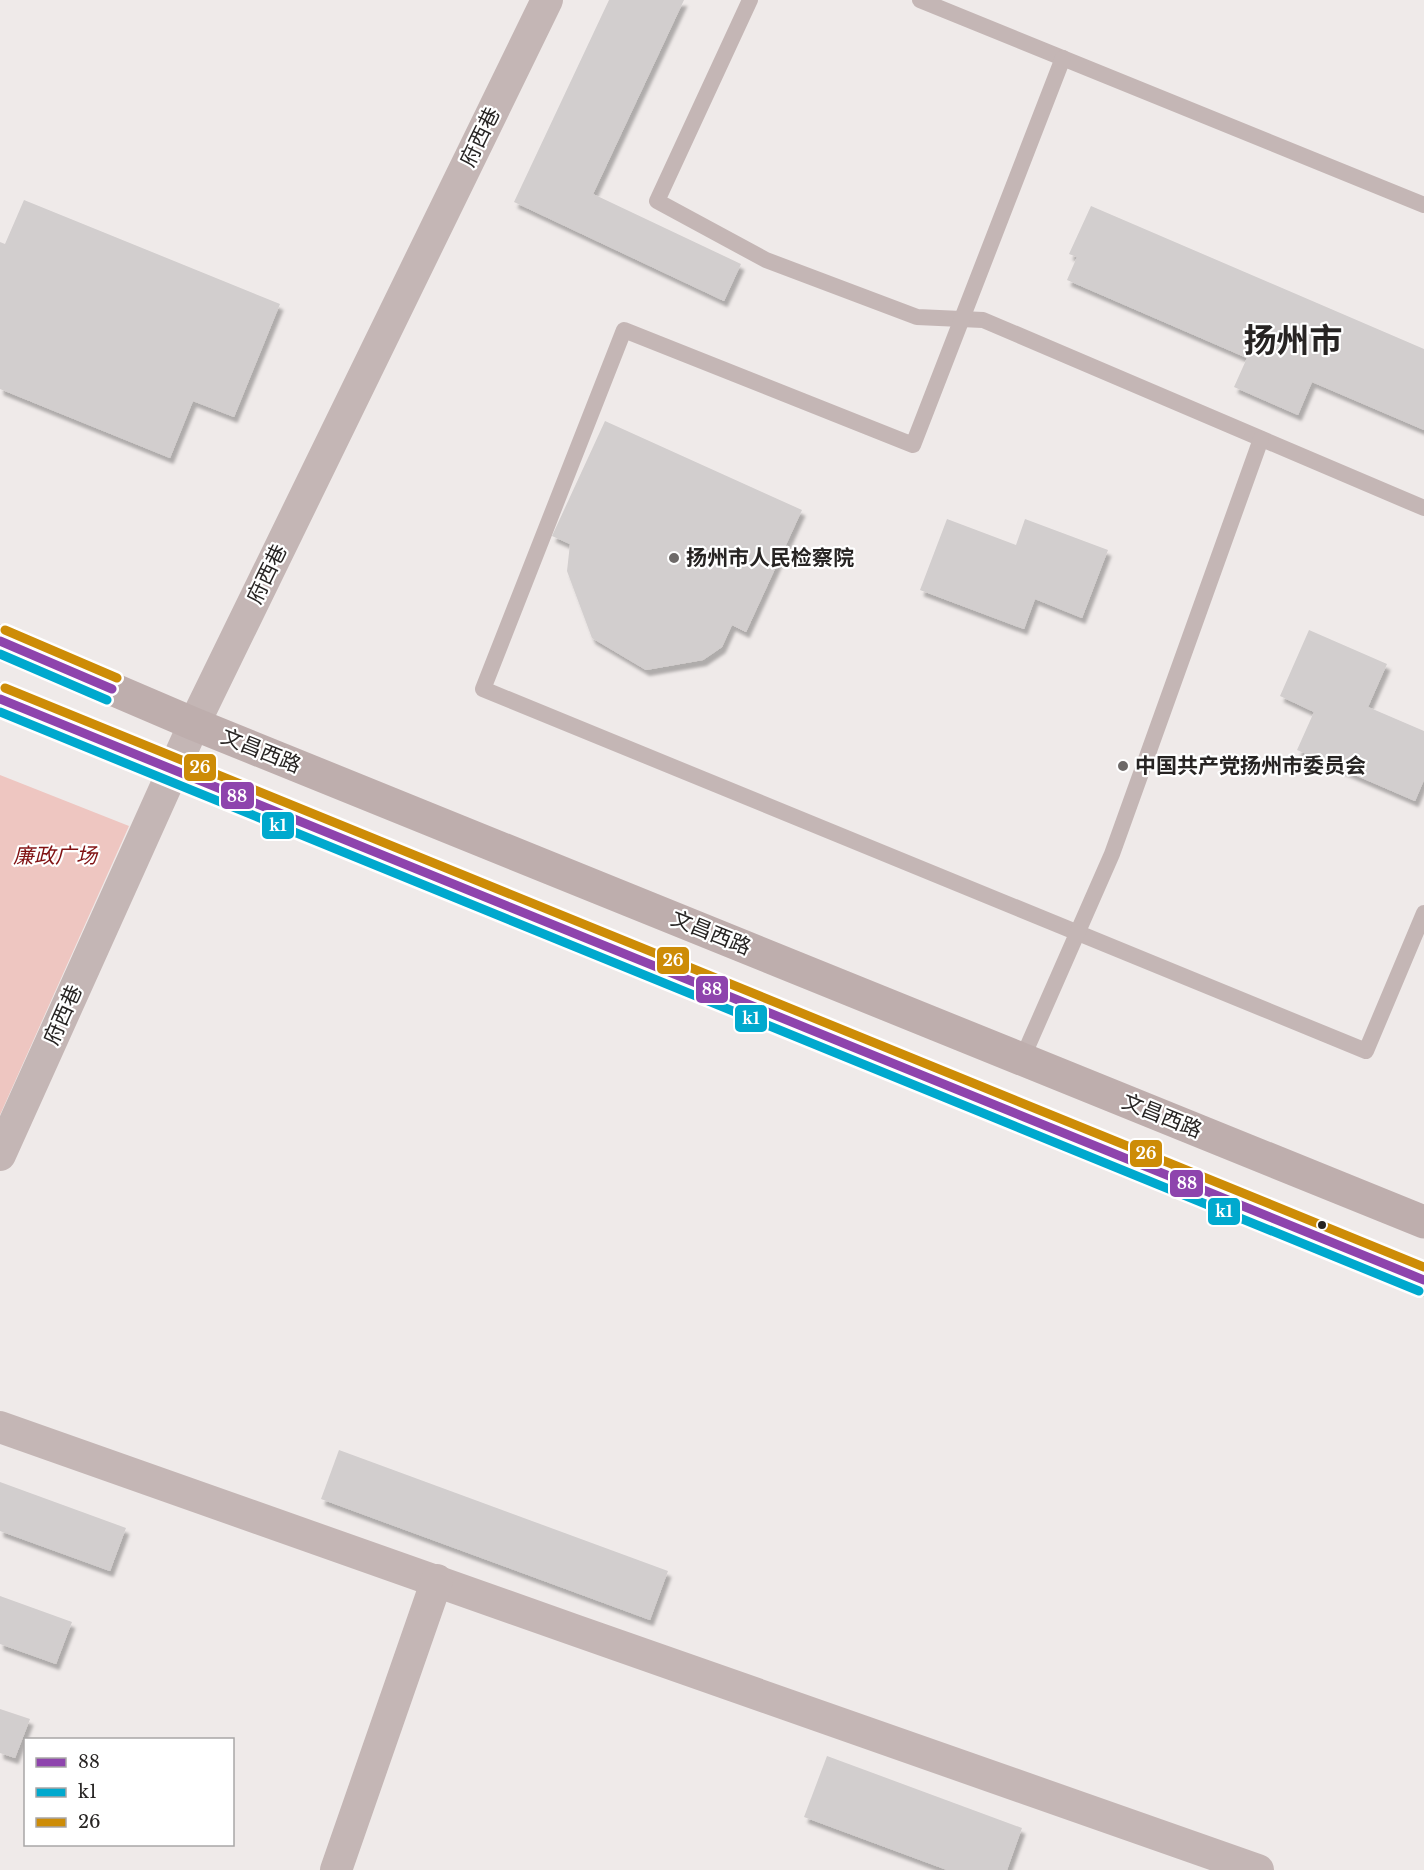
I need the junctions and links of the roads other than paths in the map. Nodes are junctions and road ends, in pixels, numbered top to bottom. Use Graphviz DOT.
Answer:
graph roads {
  1 [pos="547,0"];
  2 [pos="750,0"];
  3 [pos="920,0"];
  4 [pos="1063,58"];
  5 [pos="1424,206"];
  6 [pos="961,319"];
  7 [pos="1261,439"];
  8 [pos="1424,508"];
  9 [pos="0,641"];
  10 [pos="0,699"];
  11 [pos="194,724"];
  12 [pos="174,771"];
  13 [pos="1424,913"];
  14 [pos="1077,933"];
  15 [pos="1022,1059"];
  16 [pos="0,1155"];
  17 [pos="1424,1222"];
  18 [pos="1424,1280"];
  19 [pos="0,1426"];
  20 [pos="437,1580"];
  21 [pos="336,1870"];
  22 [pos="1258,1870"];
  1 -- 11 [label="street, 府西巷"];
  2 -- 6 [label="lane"];
  3 -- 4 [label="lane"];
  4 -- 5 [label="lane"];
  4 -- 6 [label="lane"];
  6 -- 7 [label="lane"];
  6 -- 14 [label="lane"];
  7 -- 8 [label="lane"];
  7 -- 14 [label="lane"];
  9 -- 11 [label="main road, 文昌西路"];
  10 -- 12 [label="main road"];
  11 -- 12 [label="street, 府西巷"];
  11 -- 15 [label="main road, 文昌西路"];
  12 -- 16 [label="street, 府西巷"];
  12 -- 18 [label="main road"];
  13 -- 14 [label="lane"];
  14 -- 15 [label="lane"];
  15 -- 17 [label="main road, 文昌西路"];
  19 -- 20 [label="street"];
  20 -- 21 [label="street"];
  20 -- 22 [label="street"];
}
